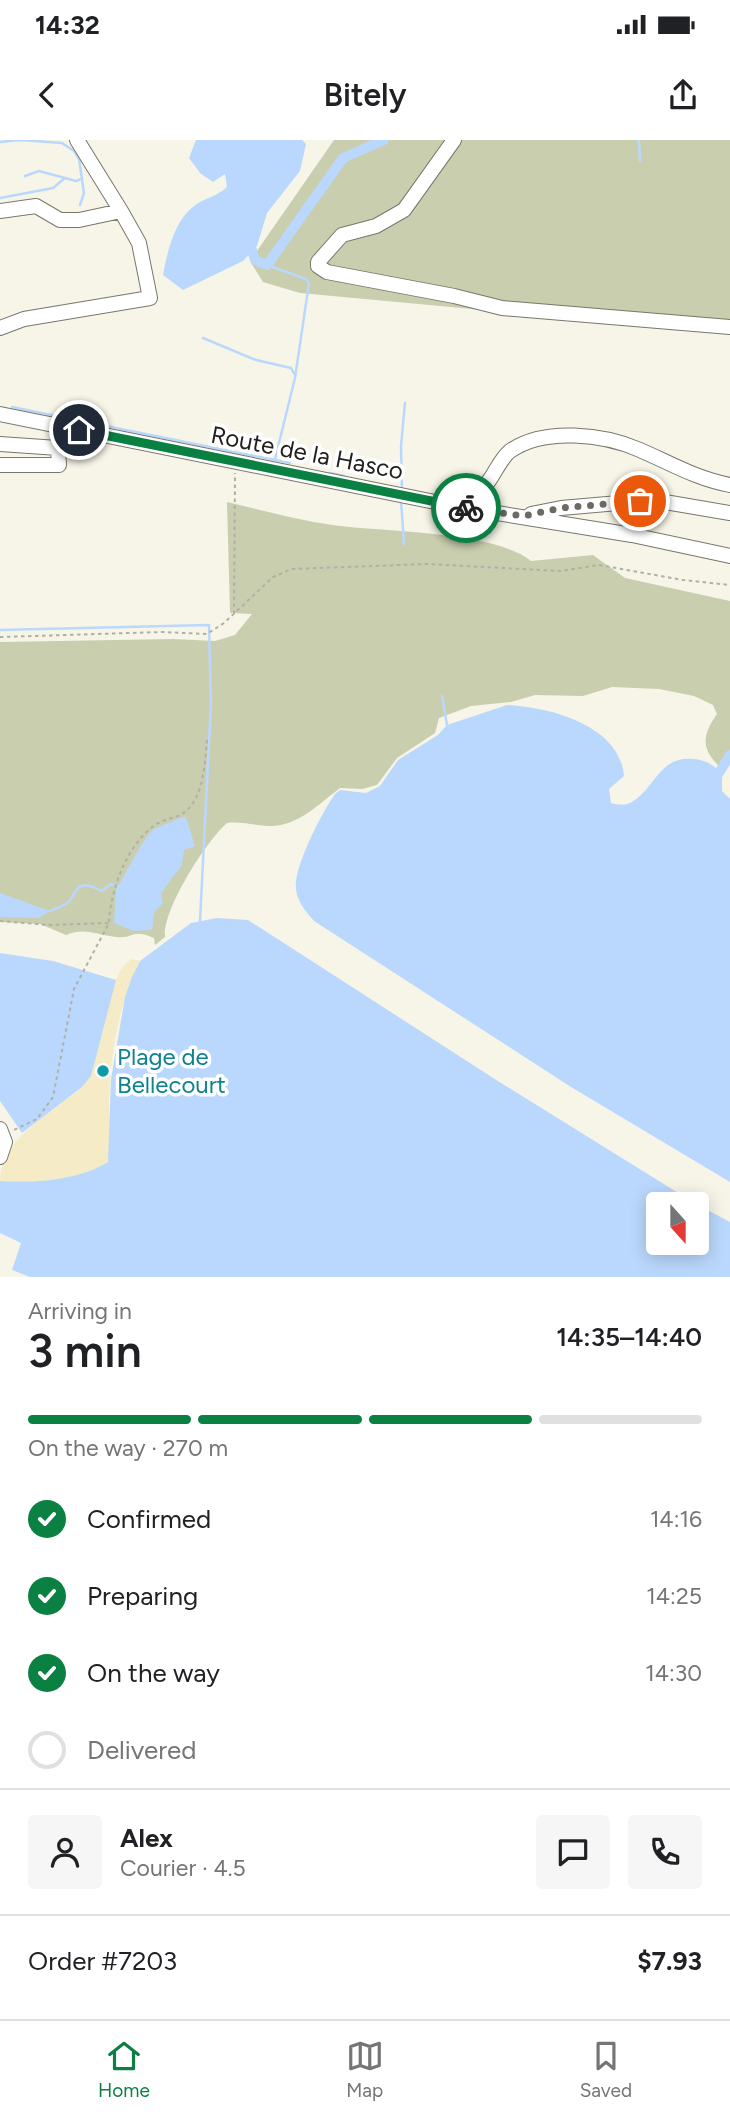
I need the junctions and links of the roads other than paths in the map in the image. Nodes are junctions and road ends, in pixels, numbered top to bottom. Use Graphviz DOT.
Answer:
graph roads {
  1 [pos="76,140"];
  2 [pos="454,140"];
  3 [pos="0,211"];
  4 [pos="121,211"];
  5 [pos="730,327"];
  6 [pos="0,328"];
  7 [pos="0,414"];
  8 [pos="0,444"];
  9 [pos="0,465"];
  10 [pos="730,485"];
  11 [pos="460,507"];
  12 [pos="730,513"];
  13 [pos="523,516"];
  14 [pos="730,556"];
  15 [pos="1,1130"];
  16 [pos="0,1157"];
  1 -- 4 [label="street"];
  2 -- 5 [label="street"];
  3 -- 4 [label="street"];
  4 -- 6 [label="street"];
  7 -- 11 [label="street, Route de la Hasco"];
  8 -- 9 [label="street"];
  10 -- 11 [label="street"];
  11 -- 13 [label="street, Route de la Hasco"];
  12 -- 13 [label="street"];
  13 -- 14 [label="street, Route de la Hasco"];
  15 -- 16 [label="street"];
}
